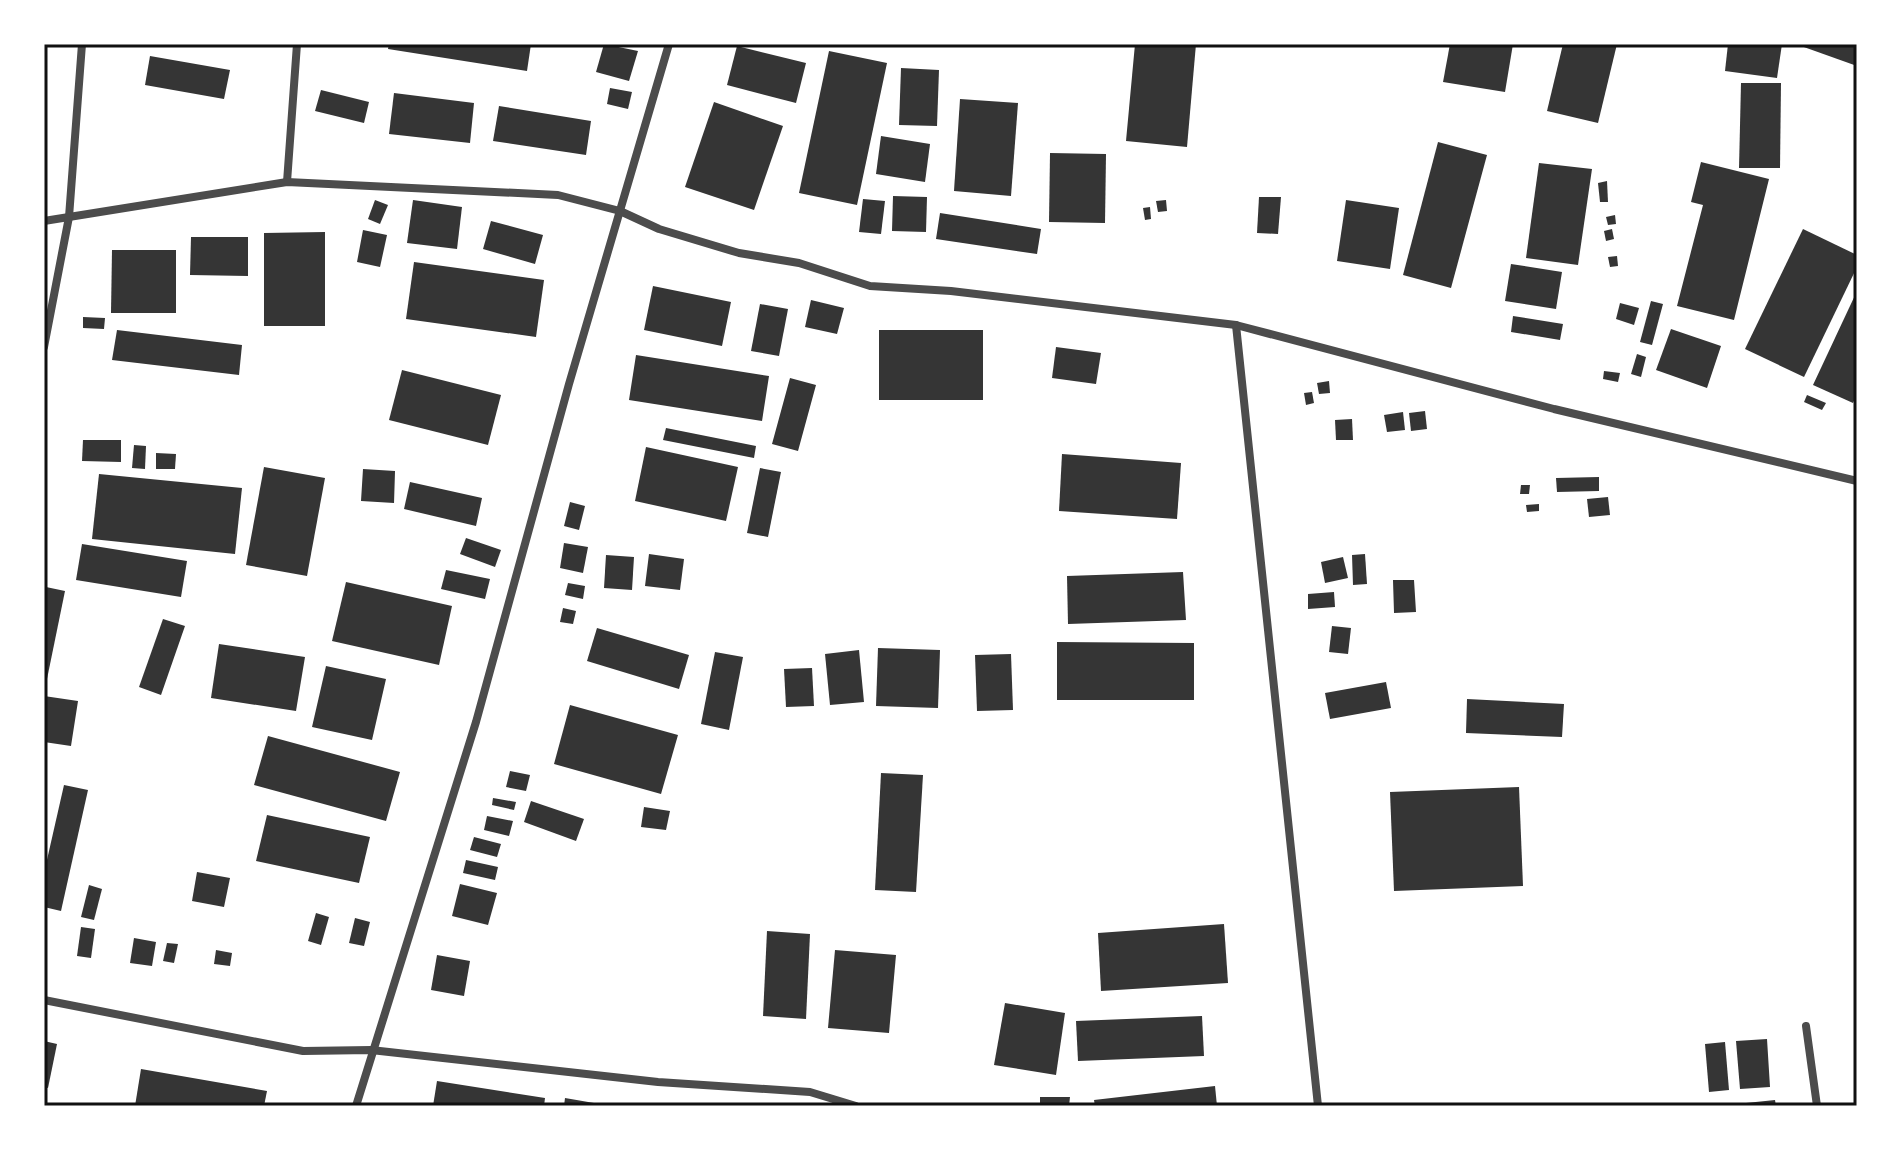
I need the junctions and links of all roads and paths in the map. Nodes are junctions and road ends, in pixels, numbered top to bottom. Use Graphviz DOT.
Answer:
graph roads {
  1 [pos="82,44"];
  2 [pos="297,44"];
  3 [pos="669,44"];
  4 [pos="287,182"];
  5 [pos="620,211"];
  6 [pos="69,217"];
  7 [pos="44,221"];
  8 [pos="1236,325"];
  9 [pos="44,347"];
  10 [pos="1857,481"];
  11 [pos="44,1000"];
  12 [pos="1806,1026"];
  13 [pos="371,1050"];
  14 [pos="356,1106"];
  15 [pos="856,1106"];
  16 [pos="1318,1106"];
  17 [pos="1817,1106"];
  1 -- 6 [label="street"];
  2 -- 4 [label="street"];
  3 -- 5 [label="street"];
  4 -- 5 [label="street"];
  4 -- 6 [label="street"];
  5 -- 8 [label="street"];
  5 -- 13 [label="street"];
  6 -- 7 [label="street"];
  6 -- 9 [label="street"];
  8 -- 10 [label="street"];
  8 -- 16 [label="street"];
  11 -- 13 [label="street"];
  12 -- 17 [label="street"];
  13 -- 14 [label="street"];
  13 -- 15 [label="street"];
}
